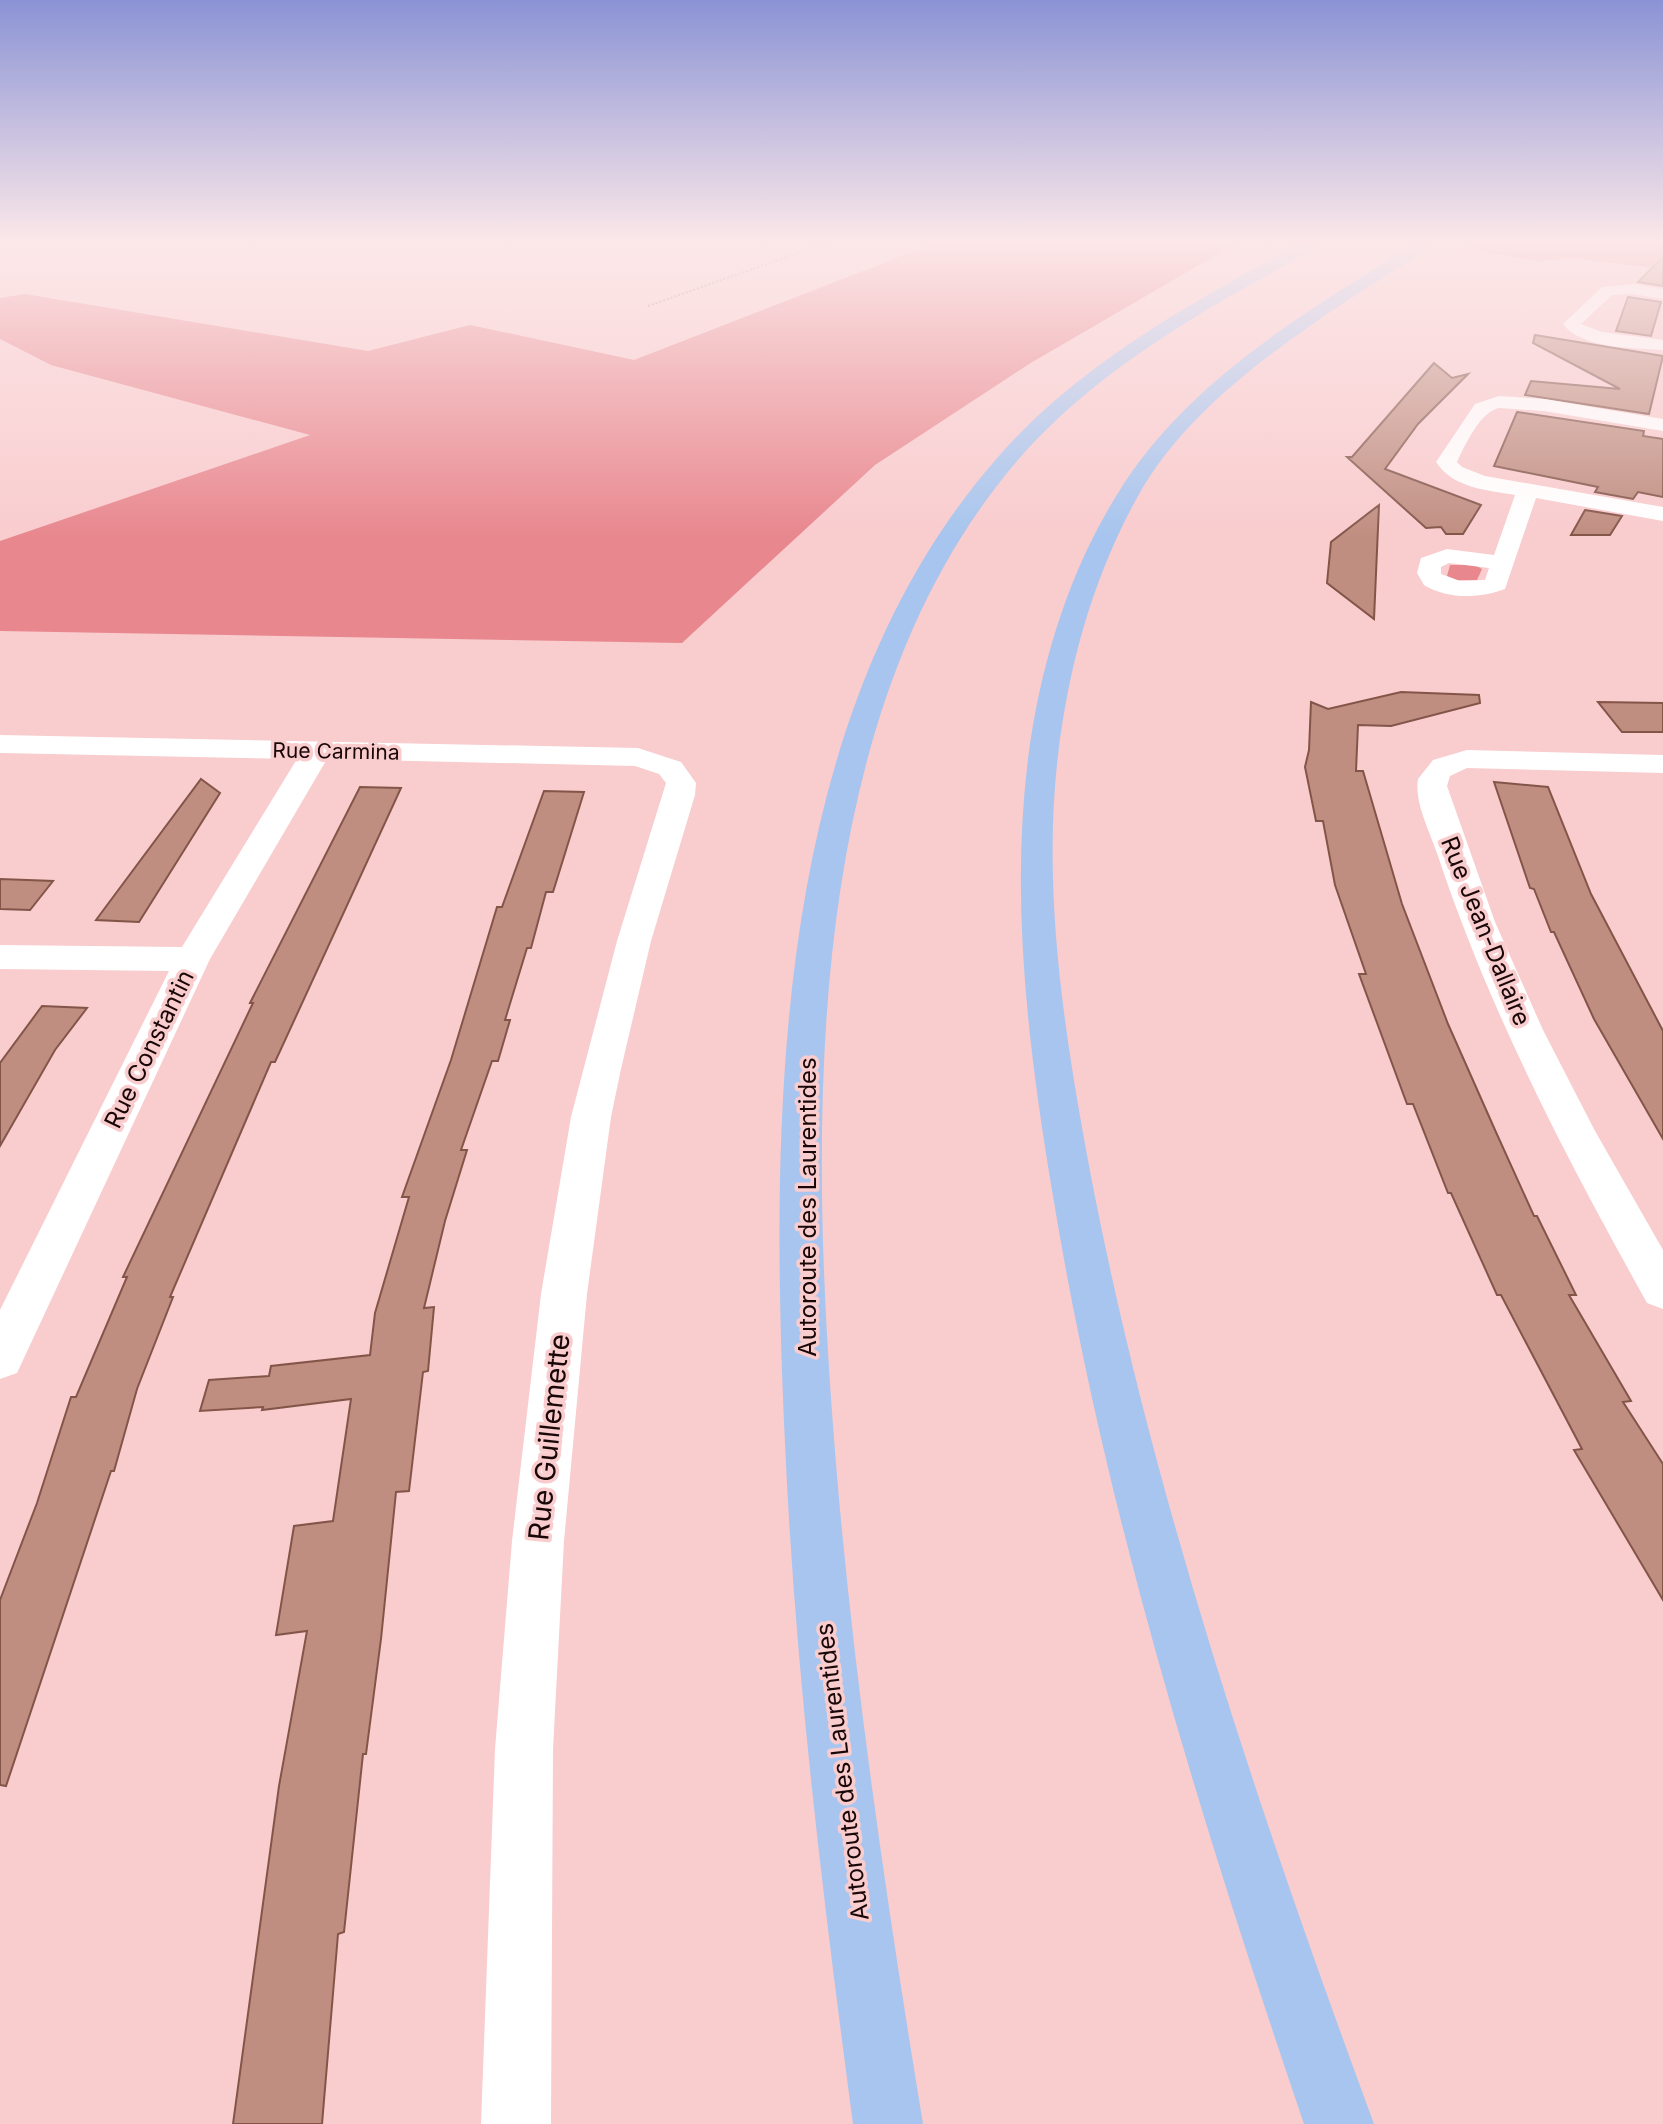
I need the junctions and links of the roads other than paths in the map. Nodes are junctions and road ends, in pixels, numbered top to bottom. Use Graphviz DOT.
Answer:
graph roads {
  1 [pos="1147,339"];
  2 [pos="1281,339"];
  3 [pos="1622,339"];
  4 [pos="1663,345"];
  5 [pos="1663,425"];
  6 [pos="1528,490"];
  7 [pos="1663,514"];
  8 [pos="1503,563"];
  9 [pos="0,744"];
  10 [pos="317,751"];
  11 [pos="1663,764"];
  12 [pos="670,768"];
  13 [pos="0,957"];
  14 [pos="192,959"];
  15 [pos="1663,1290"];
  16 [pos="0,1358"];
  17 [pos="516,2124"];
  18 [pos="888,2124"];
  19 [pos="1339,2124"];
  1 -- 18 [label="highway, Autoroute des Laurentides"];
  2 -- 19 [label="highway"];
  3 -- 4 [label="street"];
  5 -- 6 [label="street"];
  6 -- 7 [label="street"];
  6 -- 8 [label="street"];
  9 -- 10 [label="street, Rue Carmina"];
  10 -- 12 [label="street, Rue Carmina"];
  10 -- 14 [label="street, Rue Constantin"];
  11 -- 15 [label="street, Rue Jean-Dallaire"];
  12 -- 17 [label="street, Rue Guillemette"];
  13 -- 14 [label="street"];
  14 -- 16 [label="street, Rue Constantin"];
}
